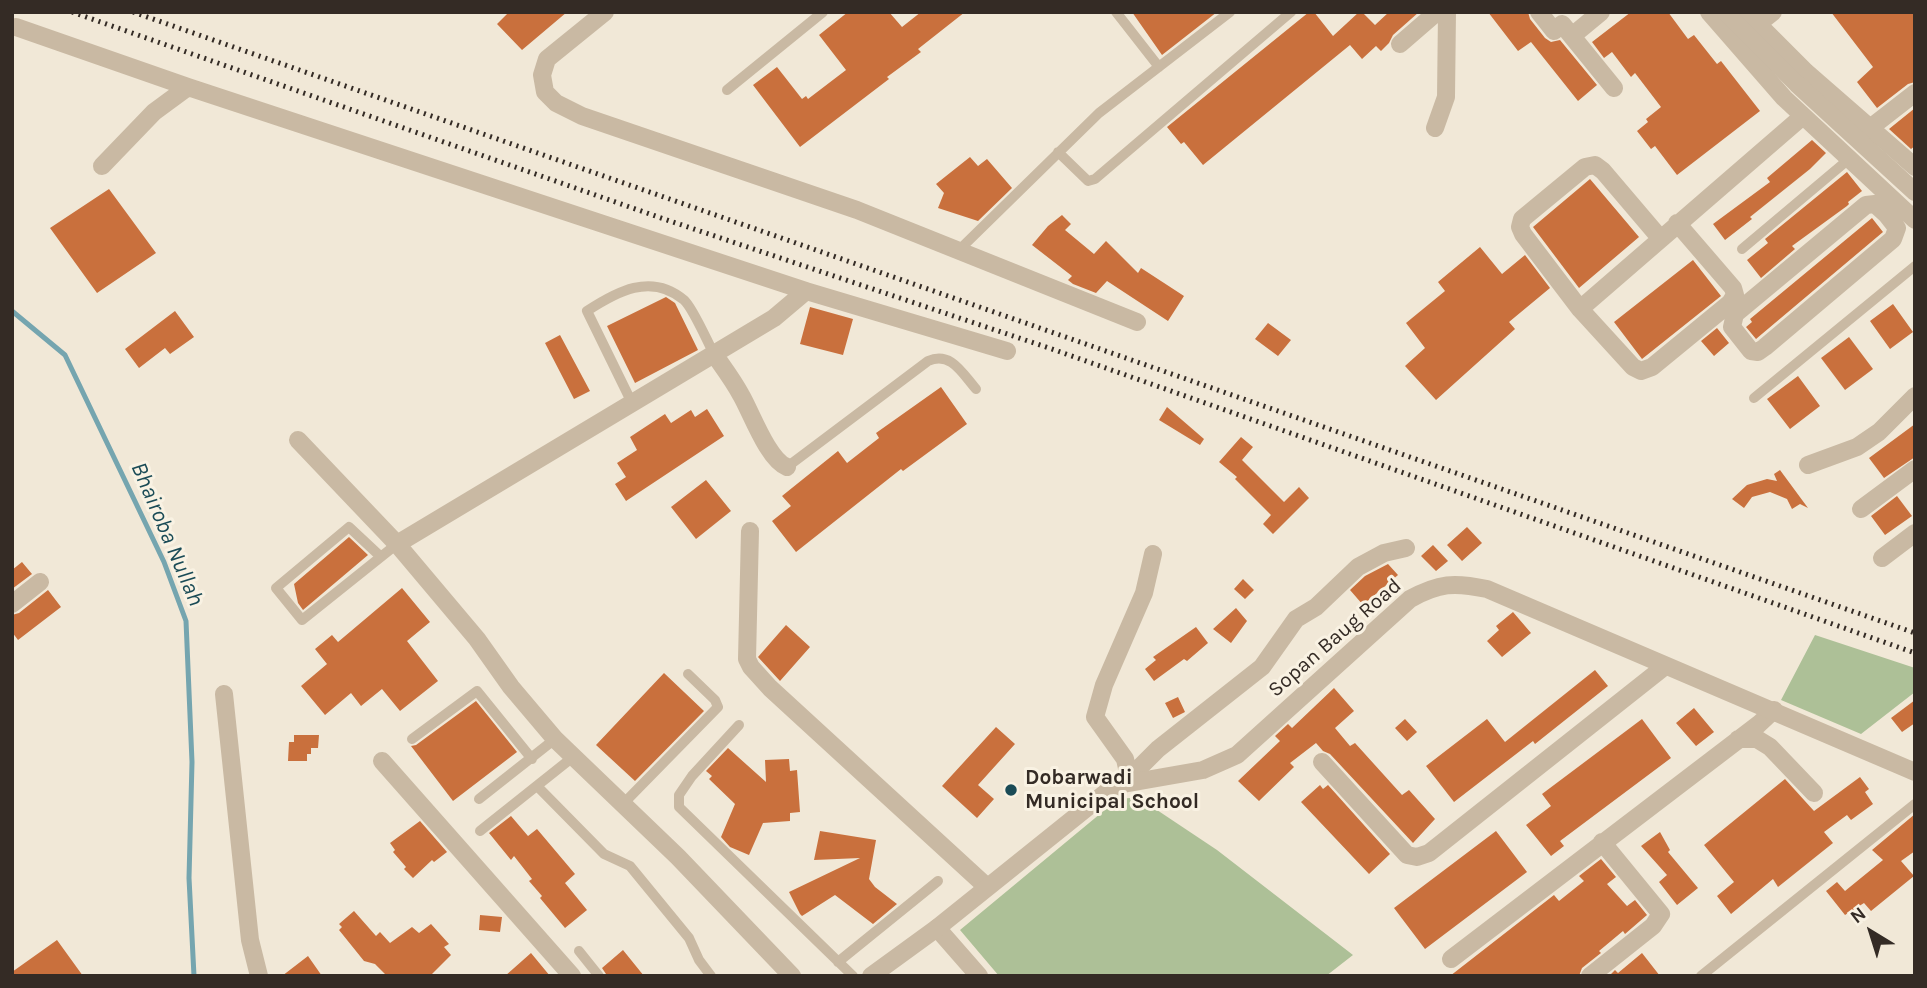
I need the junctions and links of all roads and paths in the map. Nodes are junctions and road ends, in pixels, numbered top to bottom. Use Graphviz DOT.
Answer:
graph roads {
  1 [pos="605,12"];
  2 [pos="823,12"];
  3 [pos="1116,12"];
  4 [pos="1230,12"];
  5 [pos="1291,12"];
  6 [pos="1437,12"];
  7 [pos="1447,12"];
  8 [pos="1539,12"];
  9 [pos="1601,12"];
  10 [pos="1709,12"];
  11 [pos="1725,12"];
  12 [pos="1773,12"];
  13 [pos="1752,18"];
  14 [pos="16,27"];
  15 [pos="1572,36"];
  16 [pos="1400,44"];
  17 [pos="1159,67"];
  18 [pos="188,87"];
  19 [pos="1614,88"];
  20 [pos="727,90"];
  21 [pos="1915,93"];
  22 [pos="1803,117"];
  23 [pos="1435,128"];
  24 [pos="1870,128"];
  25 [pos="1058,152"];
  26 [pos="1849,159"];
  27 [pos="102,166"];
  28 [pos="1915,167"];
  29 [pos="1915,192"];
  30 [pos="1892,209"];
  31 [pos="1915,220"];
  32 [pos="1677,223"];
  33 [pos="1660,238"];
  34 [pos="1742,249"];
  35 [pos="958,251"];
  36 [pos="1915,266"];
  37 [pos="807,291"];
  38 [pos="1580,309"];
  39 [pos="1137,322"];
  40 [pos="1007,351"];
  41 [pos="714,354"];
  42 [pos="976,389"];
  43 [pos="1915,396"];
  44 [pos="1754,398"];
  45 [pos="632,403"];
  46 [pos="298,440"];
  47 [pos="1808,465"];
  48 [pos="787,467"];
  49 [pos="1915,469"];
  50 [pos="1861,509"];
  51 [pos="750,531"];
  52 [pos="1915,533"];
  53 [pos="397,544"];
  54 [pos="1406,548"];
  55 [pos="1153,554"];
  56 [pos="380,556"];
  57 [pos="1882,558"];
  58 [pos="40,582"];
  59 [pos="12,604"];
  60 [pos="1664,667"];
  61 [pos="688,674"];
  62 [pos="224,695"];
  63 [pos="1774,710"];
  64 [pos="739,725"];
  65 [pos="412,738"];
  66 [pos="555,739"];
  67 [pos="1738,739"];
  68 [pos="573,757"];
  69 [pos="532,759"];
  70 [pos="382,761"];
  71 [pos="1322,762"];
  72 [pos="1915,772"];
  73 [pos="1126,781"];
  74 [pos="537,786"];
  75 [pos="1814,793"];
  76 [pos="479,799"];
  77 [pos="1915,804"];
  78 [pos="622,805"];
  79 [pos="481,831"];
  80 [pos="1602,842"];
  81 [pos="938,881"];
  82 [pos="987,887"];
  83 [pos="937,928"];
  84 [pos="579,951"];
  85 [pos="1451,959"];
  86 [pos="838,962"];
  87 [pos="259,976"];
  88 [pos="572,976"];
  89 [pos="600,976"];
  90 [pos="711,976"];
  91 [pos="792,976"];
  92 [pos="853,976"];
  93 [pos="871,976"];
  94 [pos="979,976"];
  95 [pos="1590,976"];
  96 [pos="1701,976"];
  1 -- 35 [label="street"];
  2 -- 20 [label="lane"];
  3 -- 17 [label="lane"];
  4 -- 17 [label="lane"];
  5 -- 25 [label="lane"];
  6 -- 16 [label="street"];
  7 -- 23 [label="street"];
  8 -- 15 [label="street"];
  9 -- 15 [label="street"];
  10 -- 22 [label="street"];
  11 -- 29 [label="street"];
  12 -- 13 [label="street"];
  13 -- 24 [label="street"];
  14 -- 18 [label="street"];
  15 -- 19 [label="street"];
  17 -- 25 [label="lane"];
  18 -- 27 [label="street"];
  18 -- 37 [label="street"];
  21 -- 24 [label="street"];
  22 -- 26 [label="street"];
  22 -- 32 [label="street"];
  24 -- 28 [label="street"];
  25 -- 35 [label="lane"];
  26 -- 30 [label="street"];
  26 -- 34 [label="lane"];
  30 -- 30 [label="street"];
  30 -- 31 [label="street"];
  32 -- 33 [label="street"];
  32 -- 38 [label="street"];
  33 -- 38 [label="street"];
  33 -- 38 [label="street"];
  35 -- 39 [label="street"];
  36 -- 44 [label="lane"];
  37 -- 40 [label="street"];
  37 -- 41 [label="street"];
  41 -- 45 [label="street"];
  41 -- 45 [label="lane"];
  41 -- 48 [label="street"];
  42 -- 48 [label="lane"];
  43 -- 47 [label="street"];
  45 -- 53 [label="street"];
  46 -- 53 [label="street"];
  49 -- 50 [label="street"];
  51 -- 82 [label="street"];
  52 -- 57 [label="street"];
  53 -- 56 [label="lane"];
  53 -- 66 [label="street"];
  54 -- 73 [label="street"];
  55 -- 73 [label="street"];
  56 -- 56 [label="lane"];
  58 -- 59 [label="street"];
  60 -- 63 [label="street, Sopan Baug Road"];
  60 -- 71 [label="street"];
  60 -- 73 [label="street, Sopan Baug Road"];
  61 -- 78 [label="lane"];
  62 -- 87 [label="street"];
  63 -- 67 [label="street"];
  63 -- 72 [label="street, Sopan Baug Road"];
  64 -- 86 [label="lane"];
  65 -- 69 [label="lane"];
  66 -- 68 [label="street"];
  66 -- 69 [label="lane"];
  67 -- 75 [label="street"];
  67 -- 80 [label="street"];
  68 -- 74 [label="lane"];
  68 -- 78 [label="street"];
  69 -- 76 [label="lane"];
  70 -- 88 [label="street"];
  73 -- 82 [label="street, Sopan Baug Road"];
  74 -- 79 [label="lane"];
  74 -- 90 [label="lane"];
  77 -- 96 [label="lane"];
  78 -- 91 [label="street"];
  80 -- 85 [label="street"];
  80 -- 95 [label="street"];
  81 -- 86 [label="lane"];
  82 -- 83 [label="street, Sopan Baug Road"];
  83 -- 93 [label="street, Sopan Baug Road"];
  83 -- 94 [label="street"];
  84 -- 89 [label="lane"];
  86 -- 92 [label="lane"];
}
